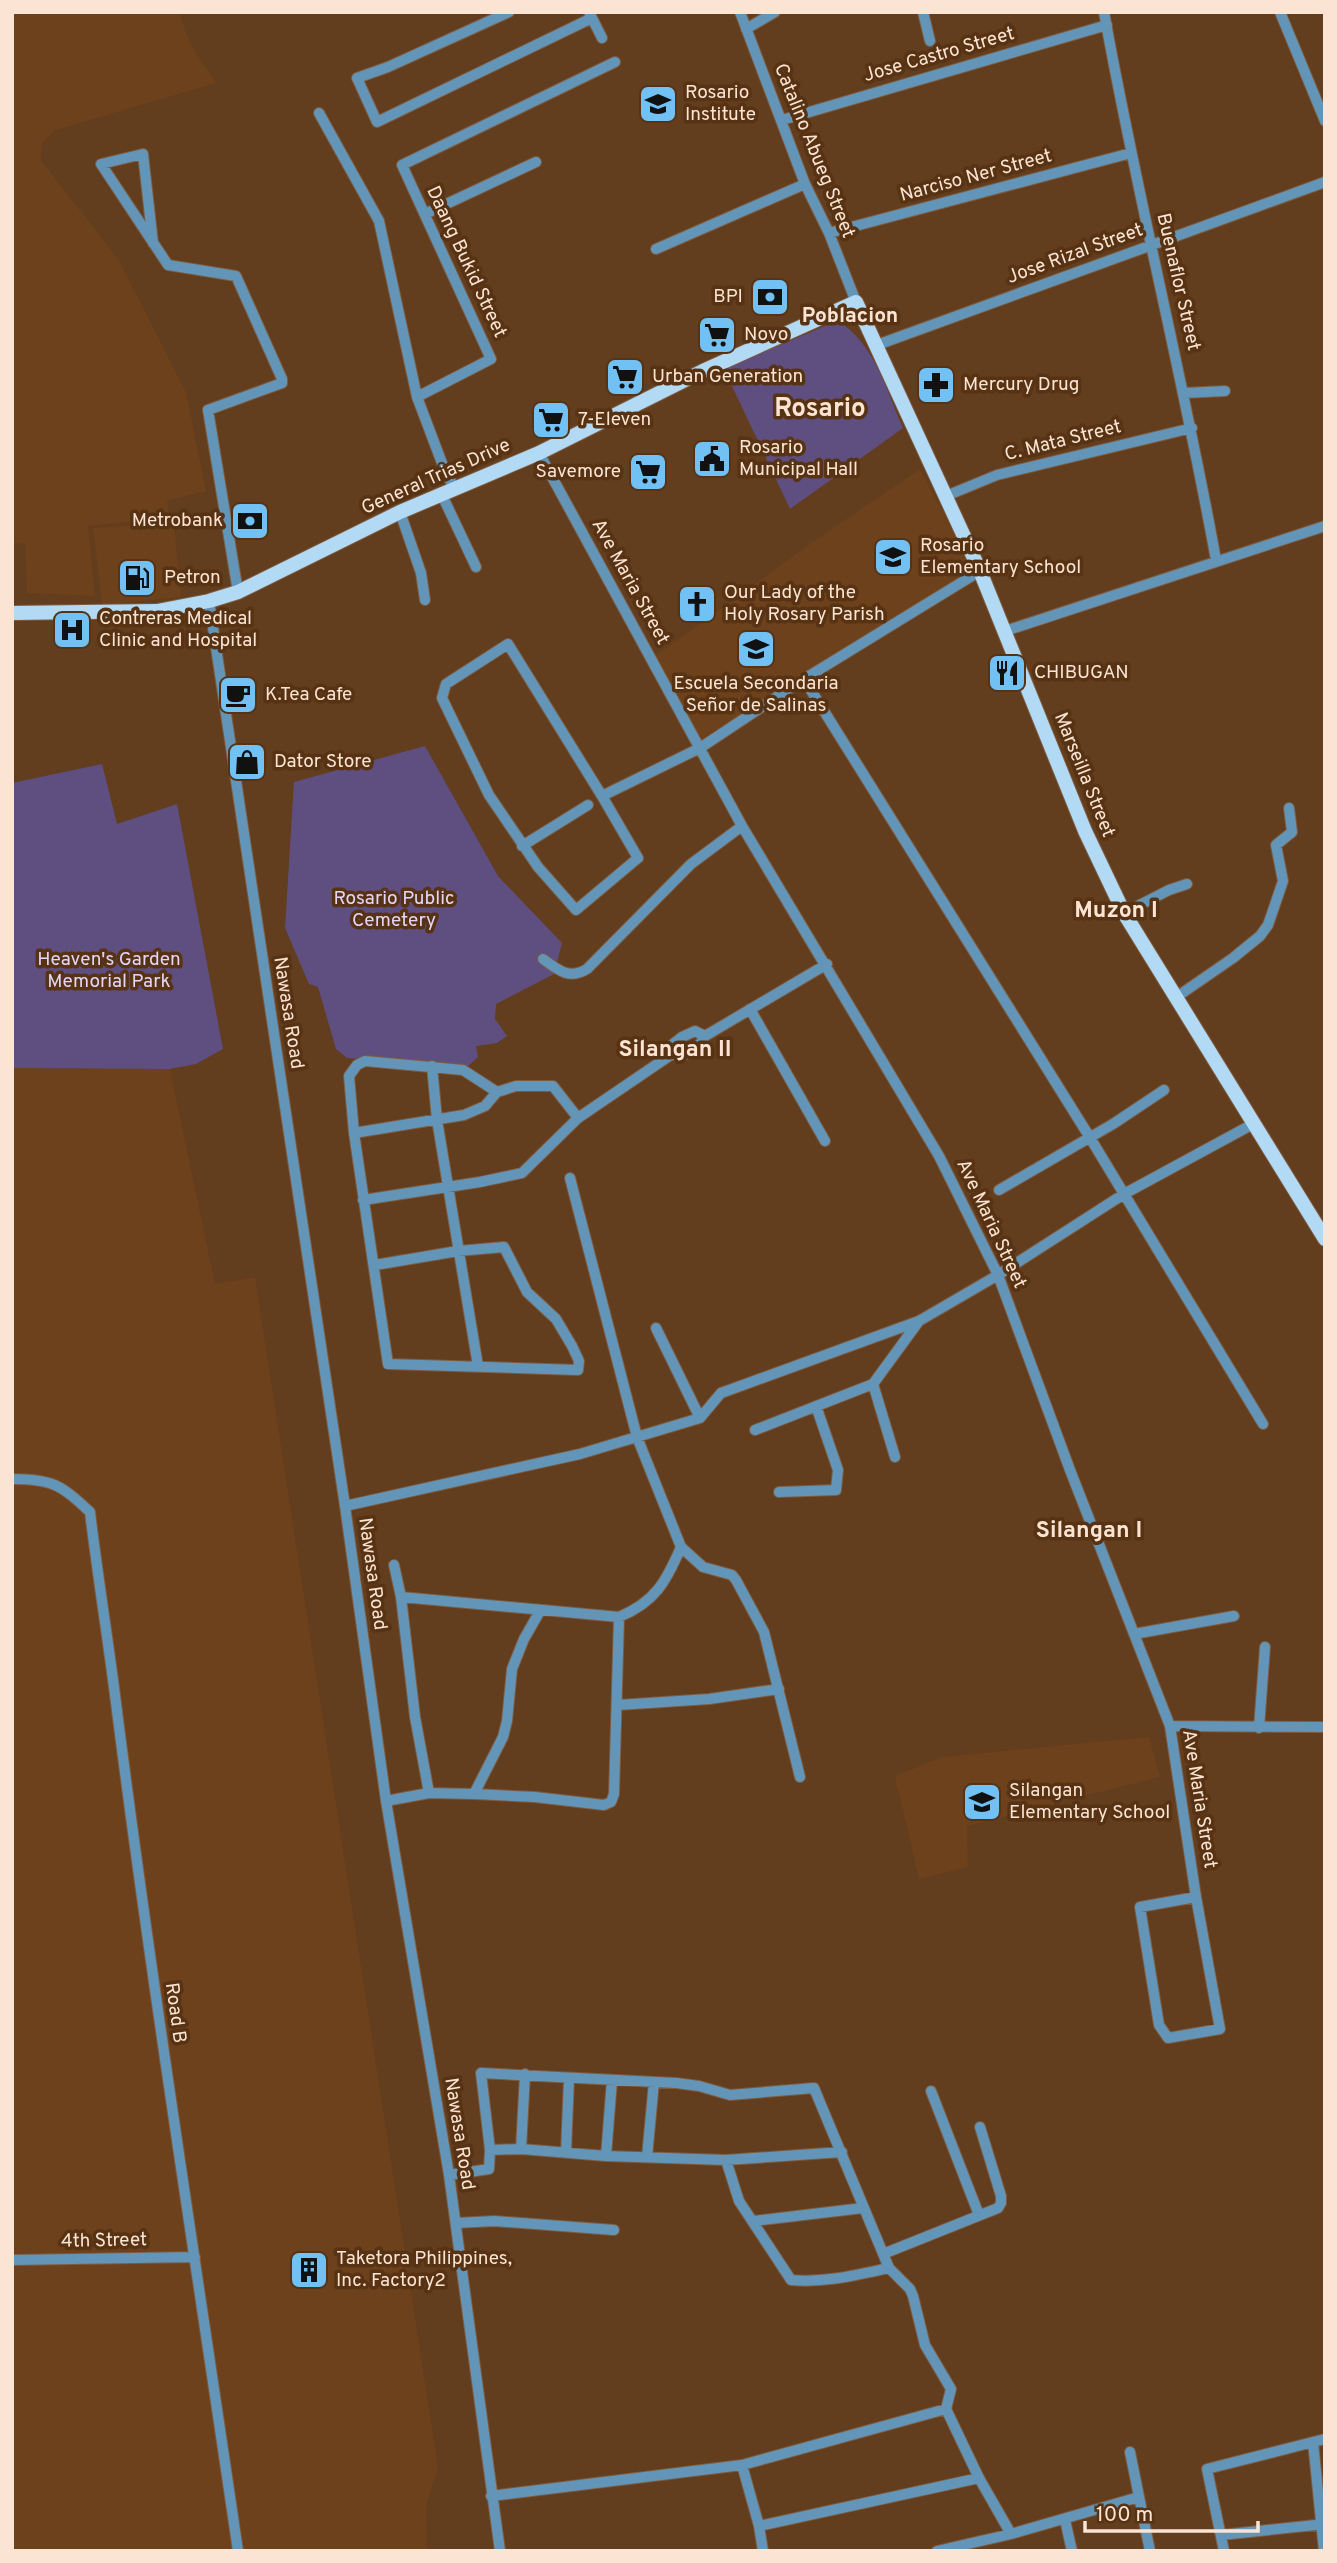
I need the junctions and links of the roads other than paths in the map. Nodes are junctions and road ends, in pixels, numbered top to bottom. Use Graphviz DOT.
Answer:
graph roads {
  1 [pos="509,12"];
  2 [pos="740,12"];
  3 [pos="775,12"];
  4 [pos="923,12"];
  5 [pos="1104,12"];
  6 [pos="1280,12"];
  7 [pos="591,15"];
  8 [pos="1107,25"];
  9 [pos="746,29"];
  10 [pos="602,38"];
  11 [pos="930,41"];
  12 [pos="615,62"];
  13 [pos="319,113"];
  14 [pos="782,120"];
  15 [pos="1325,121"];
  16 [pos="1131,153"];
  17 [pos="536,162"];
  18 [pos="1325,182"];
  19 [pos="805,184"];
  20 [pos="425,214"];
  21 [pos="830,233"];
  22 [pos="153,243"];
  23 [pos="1151,245"];
  24 [pos="656,249"];
  25 [pos="856,302"];
  26 [pos="877,345"];
  27 [pos="1225,391"];
  28 [pos="1184,393"];
  29 [pos="416,397"];
  30 [pos="1192,428"];
  31 [pos="540,453"];
  32 [pos="448,491"];
  33 [pos="946,496"];
  34 [pos="400,512"];
  35 [pos="1325,526"];
  36 [pos="1216,560"];
  37 [pos="476,567"];
  38 [pos="980,571"];
  39 [pos="238,592"];
  40 [pos="425,600"];
  41 [pos="209,601"];
  42 [pos="12,613"];
  43 [pos="1005,631"];
  44 [pos="804,679"];
  45 [pos="700,748"];
  46 [pos="602,796"];
  47 [pos="588,805"];
  48 [pos="1289,808"];
  49 [pos="742,826"];
  50 [pos="522,846"];
  51 [pos="1187,884"];
  52 [pos="1124,913"];
  53 [pos="543,959"];
  54 [pos="827,964"];
  55 [pos="1175,998"];
  56 [pos="750,1009"];
  57 [pos="705,1036"];
  58 [pos="672,1054"];
  59 [pos="432,1066"];
  60 [pos="1164,1090"];
  61 [pos="497,1092"];
  62 [pos="578,1118"];
  63 [pos="437,1120"];
  64 [pos="1253,1124"];
  65 [pos="354,1133"];
  66 [pos="1089,1136"];
  67 [pos="825,1141"];
  68 [pos="570,1178"];
  69 [pos="449,1186"];
  70 [pos="999,1190"];
  71 [pos="1124,1194"];
  72 [pos="363,1200"];
  73 [pos="1325,1238"];
  74 [pos="458,1251"];
  75 [pos="375,1265"];
  76 [pos="998,1275"];
  77 [pos="919,1321"];
  78 [pos="656,1328"];
  79 [pos="478,1366"];
  80 [pos="873,1384"];
  81 [pos="816,1406"];
  82 [pos="700,1418"];
  83 [pos="1263,1424"];
  84 [pos="755,1430"];
  85 [pos="637,1437"];
  86 [pos="895,1457"];
  87 [pos="12,1479"];
  88 [pos="779,1492"];
  89 [pos="345,1506"];
  90 [pos="681,1548"];
  91 [pos="394,1565"];
  92 [pos="401,1597"];
  93 [pos="540,1611"];
  94 [pos="1234,1616"];
  95 [pos="619,1617"];
  96 [pos="1135,1634"];
  97 [pos="1265,1647"];
  98 [pos="779,1689"];
  99 [pos="618,1705"];
  100 [pos="1170,1726"];
  101 [pos="1325,1727"];
  102 [pos="1259,1728"];
  103 [pos="800,1777"];
  104 [pos="429,1793"];
  105 [pos="474,1794"];
  106 [pos="386,1801"];
  107 [pos="1196,1896"];
  108 [pos="525,2074"];
  109 [pos="569,2078"];
  110 [pos="612,2080"];
  111 [pos="654,2082"];
  112 [pos="931,2091"];
  113 [pos="980,2127"];
  114 [pos="521,2149"];
  115 [pos="490,2150"];
  116 [pos="566,2152"];
  117 [pos="842,2152"];
  118 [pos="606,2156"];
  119 [pos="647,2157"];
  120 [pos="726,2160"];
  121 [pos="449,2175"];
  122 [pos="863,2208"];
  123 [pos="979,2216"];
  124 [pos="754,2221"];
  125 [pos="456,2223"];
  126 [pos="614,2230"];
  127 [pos="883,2254"];
  128 [pos="195,2257"];
  129 [pos="12,2260"];
  130 [pos="889,2268"];
  131 [pos="946,2409"];
  132 [pos="1319,2440"];
  133 [pos="1130,2452"];
  134 [pos="742,2465"];
  135 [pos="979,2478"];
  136 [pos="491,2496"];
  137 [pos="1139,2497"];
  138 [pos="1065,2520"];
  139 [pos="1323,2525"];
  140 [pos="759,2526"];
  141 [pos="1012,2535"];
  142 [pos="1221,2535"];
  143 [pos="238,2551"];
  144 [pos="500,2551"];
  145 [pos="763,2551"];
  146 [pos="937,2551"];
  147 [pos="1072,2551"];
  148 [pos="1150,2551"];
  149 [pos="1224,2551"];
  150 [pos="1324,2551"];
  1 -- 7 [label="street"];
  2 -- 9 [label="street, Catalino Abueg Street"];
  3 -- 9 [label="street"];
  4 -- 11 [label="street"];
  5 -- 8 [label="street, Buenaflor Street"];
  6 -- 15 [label="street"];
  7 -- 10 [label="street"];
  8 -- 14 [label="street, Jose Castro Street"];
  8 -- 16 [label="street, Buenaflor Street"];
  9 -- 14 [label="street, Catalino Abueg Street"];
  12 -- 20 [label="street, Daang Bukid Street"];
  13 -- 29 [label="street"];
  14 -- 19 [label="street, Catalino Abueg Street"];
  16 -- 21 [label="street, Narciso Ner Street"];
  16 -- 23 [label="street, Buenaflor Street"];
  17 -- 20 [label="street"];
  18 -- 23 [label="street, Jose Rizal Street"];
  19 -- 21 [label="street, Catalino Abueg Street"];
  19 -- 24 [label="street"];
  20 -- 29 [label="street, Daang Bukid Street"];
  21 -- 25 [label="street, Catalino Abueg Street"];
  22 -- 22 [label="street"];
  22 -- 39 [label="street"];
  23 -- 26 [label="street, Jose Rizal Street"];
  23 -- 28 [label="street, Buenaflor Street"];
  25 -- 26 [label="main road, Marseilla Street"];
  25 -- 31 [label="main road, General Trias Drive"];
  26 -- 33 [label="main road, Marseilla Street"];
  27 -- 28 [label="street"];
  28 -- 30 [label="street, Buenaflor Street"];
  29 -- 32 [label="street"];
  30 -- 33 [label="street, C. Mata Street"];
  30 -- 36 [label="street, Buenaflor Street"];
  31 -- 32 [label="main road, General Trias Drive"];
  31 -- 45 [label="street, Ave Maria Street"];
  32 -- 34 [label="main road, General Trias Drive"];
  32 -- 37 [label="street"];
  33 -- 38 [label="main road, Marseilla Street"];
  34 -- 39 [label="main road, General Trias Drive"];
  34 -- 40 [label="street"];
  35 -- 36 [label="street"];
  36 -- 43 [label="street"];
  38 -- 43 [label="main road, Marseilla Street"];
  38 -- 44 [label="street"];
  39 -- 41 [label="main road, General Trias Drive"];
  41 -- 42 [label="main road, General Trias Drive"];
  41 -- 89 [label="street, Nawasa Road"];
  43 -- 52 [label="main road, Marseilla Street"];
  44 -- 45 [label="street"];
  44 -- 66 [label="street"];
  45 -- 46 [label="street"];
  45 -- 49 [label="street, Ave Maria Street"];
  46 -- 50 [label="street"];
  46 -- 50 [label="street"];
  47 -- 50 [label="street"];
  48 -- 55 [label="street"];
  49 -- 53 [label="street"];
  49 -- 54 [label="street, Ave Maria Street"];
  51 -- 52 [label="street"];
  52 -- 55 [label="main road, Marseilla Street"];
  54 -- 56 [label="street"];
  54 -- 76 [label="street, Ave Maria Street"];
  55 -- 64 [label="main road, Marseilla Street"];
  56 -- 57 [label="street"];
  56 -- 67 [label="street"];
  57 -- 58 [label="street"];
  57 -- 58 [label="street"];
  58 -- 62 [label="street"];
  59 -- 61 [label="street"];
  59 -- 63 [label="street"];
  59 -- 65 [label="street"];
  60 -- 66 [label="street"];
  61 -- 62 [label="street"];
  61 -- 63 [label="street"];
  62 -- 69 [label="street"];
  63 -- 65 [label="street"];
  63 -- 69 [label="street"];
  64 -- 71 [label="street"];
  64 -- 73 [label="main road, Marseilla Street"];
  65 -- 72 [label="street"];
  66 -- 70 [label="street"];
  66 -- 71 [label="street"];
  68 -- 85 [label="street"];
  69 -- 72 [label="street"];
  69 -- 74 [label="street"];
  71 -- 76 [label="street"];
  71 -- 83 [label="street"];
  72 -- 75 [label="street"];
  74 -- 75 [label="street"];
  74 -- 79 [label="street"];
  74 -- 79 [label="street"];
  75 -- 79 [label="street"];
  76 -- 77 [label="street"];
  76 -- 96 [label="street, Ave Maria Street"];
  77 -- 80 [label="street"];
  77 -- 82 [label="street"];
  78 -- 82 [label="street"];
  80 -- 81 [label="street"];
  80 -- 86 [label="street"];
  81 -- 84 [label="street"];
  81 -- 88 [label="street"];
  82 -- 85 [label="street"];
  85 -- 89 [label="street"];
  85 -- 90 [label="street"];
  87 -- 128 [label="street, Road B"];
  89 -- 106 [label="street, Nawasa Road"];
  90 -- 95 [label="street"];
  90 -- 98 [label="street"];
  91 -- 92 [label="street"];
  92 -- 93 [label="street"];
  92 -- 104 [label="street"];
  93 -- 95 [label="street"];
  93 -- 105 [label="street"];
  94 -- 96 [label="street"];
  95 -- 99 [label="street"];
  96 -- 100 [label="street, Ave Maria Street"];
  97 -- 102 [label="street"];
  98 -- 99 [label="street"];
  98 -- 103 [label="street"];
  99 -- 105 [label="street"];
  100 -- 102 [label="street"];
  100 -- 107 [label="street, Ave Maria Street"];
  101 -- 102 [label="street"];
  104 -- 105 [label="street"];
  104 -- 106 [label="street"];
  106 -- 121 [label="street, Nawasa Road"];
  107 -- 107 [label="street, Ave Maria Street"];
  108 -- 109 [label="street"];
  108 -- 114 [label="street"];
  108 -- 115 [label="street"];
  109 -- 110 [label="street"];
  109 -- 116 [label="street"];
  110 -- 111 [label="street"];
  110 -- 118 [label="street"];
  111 -- 117 [label="street"];
  111 -- 119 [label="street"];
  112 -- 123 [label="street"];
  113 -- 123 [label="street"];
  114 -- 115 [label="street"];
  114 -- 116 [label="street"];
  115 -- 121 [label="street"];
  116 -- 118 [label="street"];
  117 -- 120 [label="street"];
  117 -- 122 [label="street"];
  118 -- 119 [label="street"];
  119 -- 120 [label="street"];
  120 -- 124 [label="street"];
  121 -- 125 [label="street, Nawasa Road"];
  122 -- 124 [label="street"];
  122 -- 127 [label="street"];
  123 -- 127 [label="street"];
  124 -- 130 [label="street"];
  125 -- 126 [label="street"];
  125 -- 136 [label="street, Nawasa Road"];
  127 -- 130 [label="street"];
  128 -- 129 [label="street, 4th Street"];
  128 -- 143 [label="street, Road B"];
  130 -- 131 [label="street"];
  131 -- 134 [label="street"];
  131 -- 135 [label="street"];
  132 -- 139 [label="street"];
  132 -- 142 [label="street"];
  133 -- 137 [label="street"];
  134 -- 136 [label="street"];
  134 -- 140 [label="street"];
  135 -- 140 [label="street"];
  135 -- 141 [label="street"];
  136 -- 144 [label="street, Nawasa Road"];
  137 -- 138 [label="street"];
  137 -- 148 [label="street"];
  138 -- 141 [label="street"];
  138 -- 147 [label="street"];
  139 -- 142 [label="street"];
  139 -- 150 [label="street"];
  140 -- 145 [label="street"];
  141 -- 146 [label="street"];
  142 -- 149 [label="street"];
}
